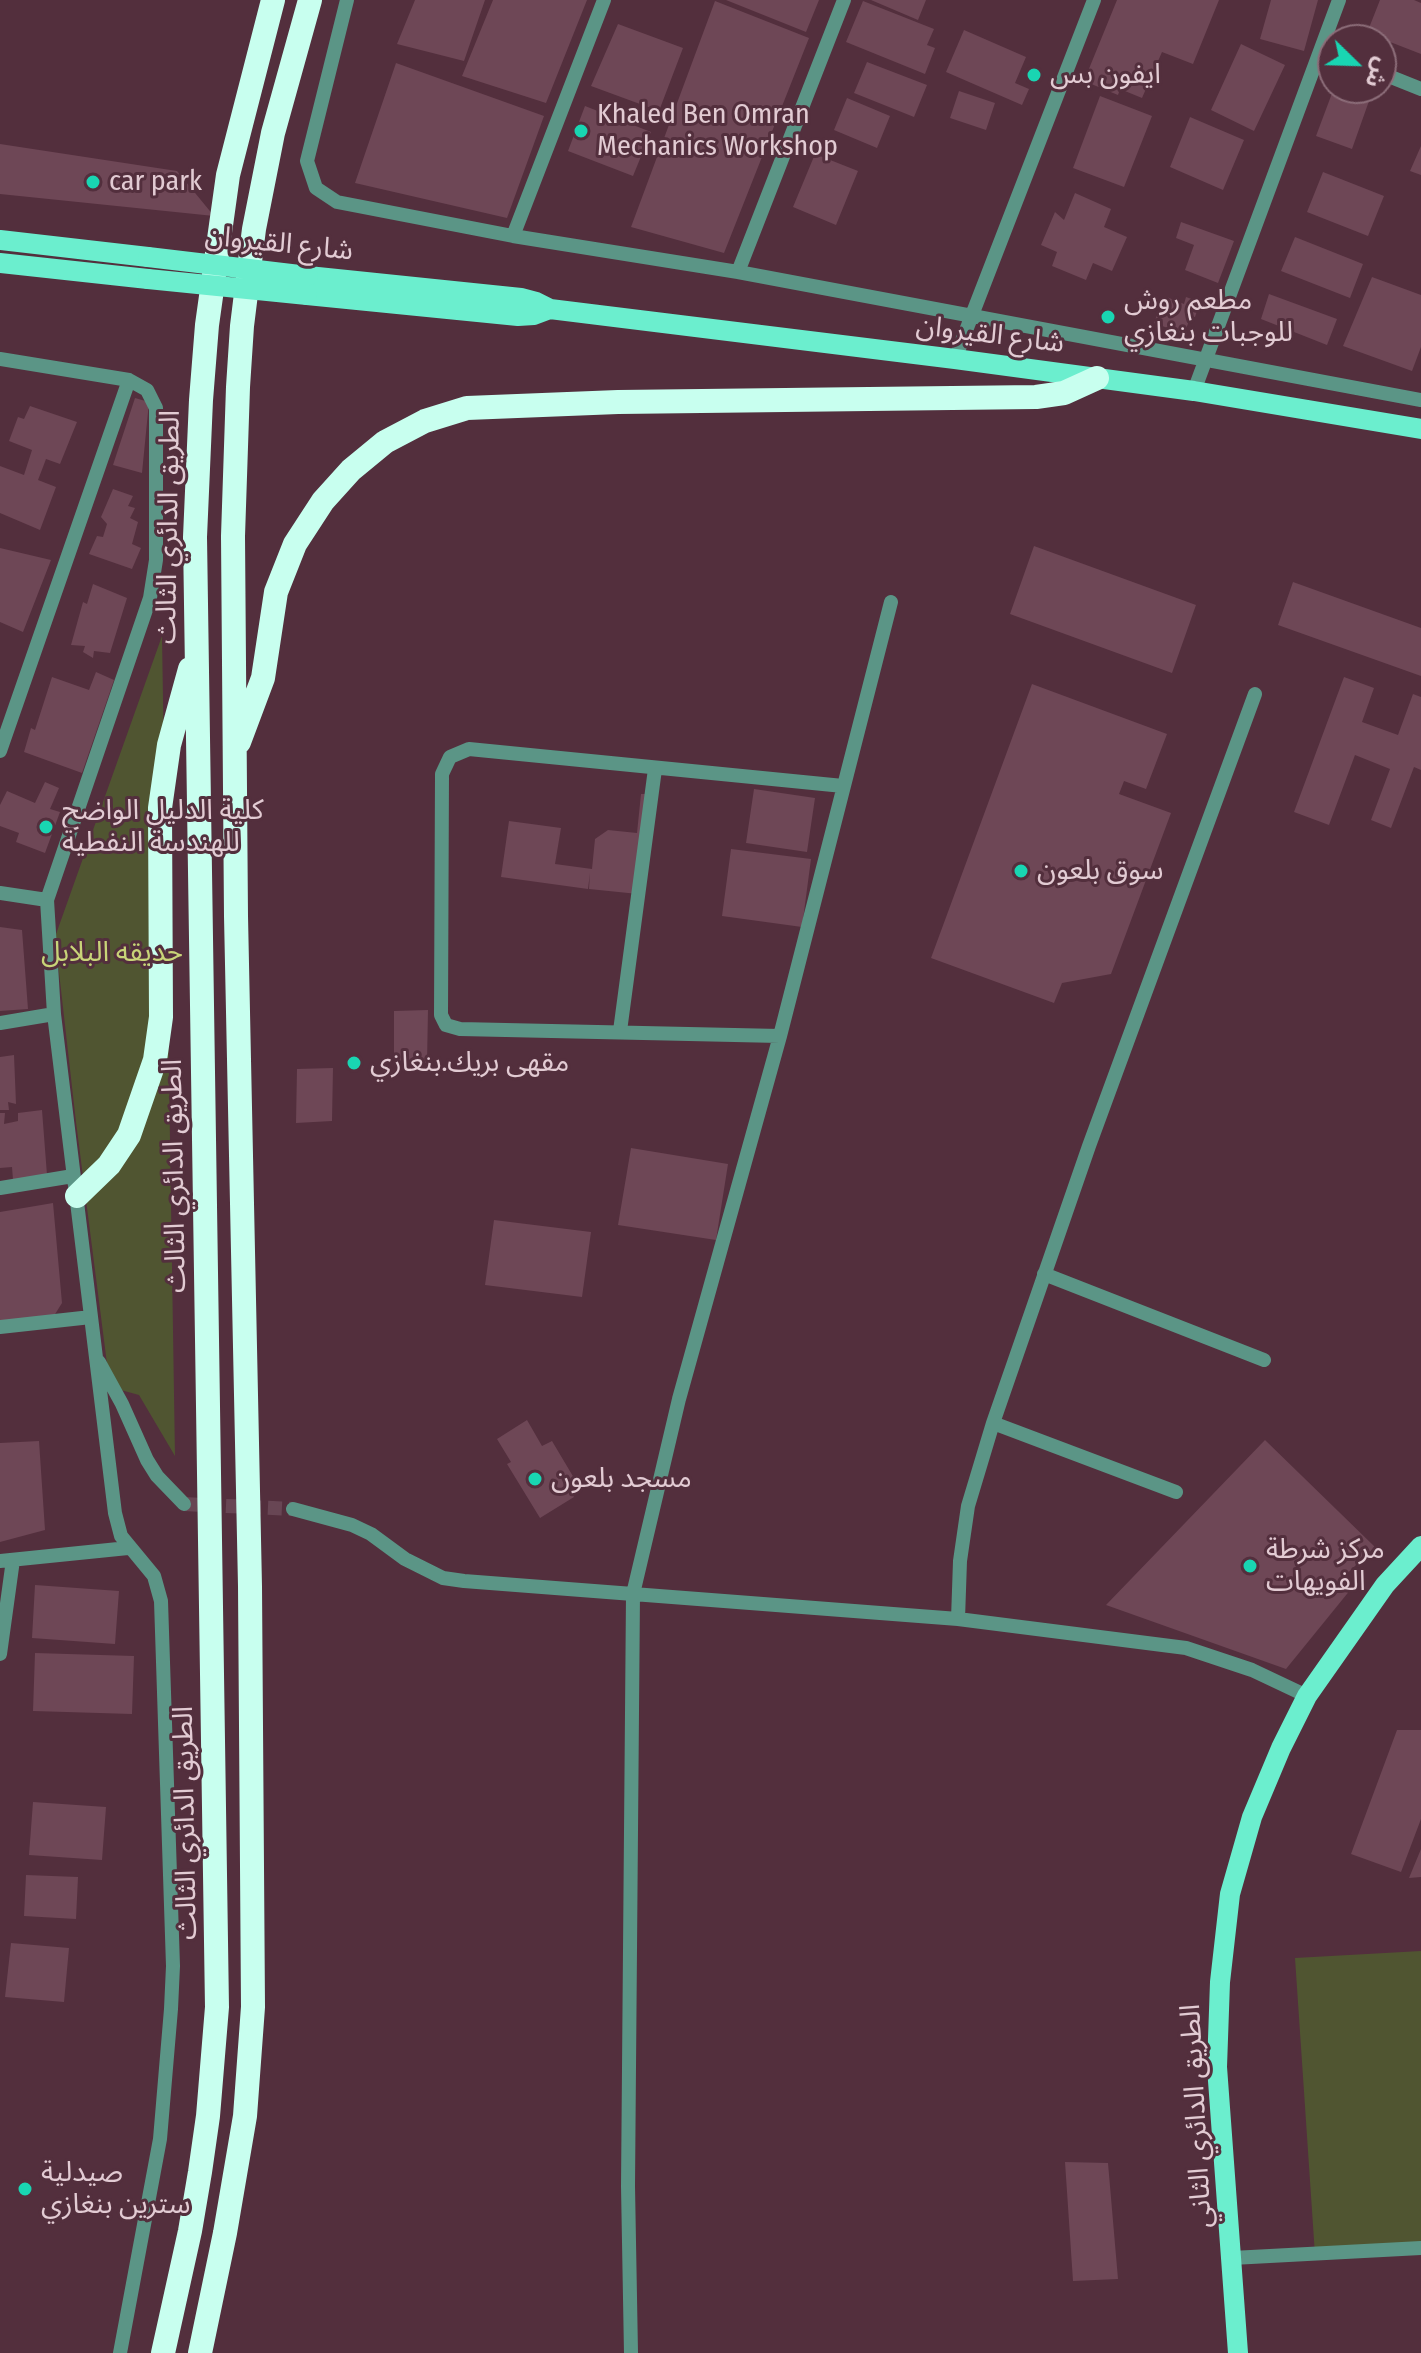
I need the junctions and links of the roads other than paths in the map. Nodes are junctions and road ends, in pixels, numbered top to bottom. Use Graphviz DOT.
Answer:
graph roads {
  1 [pos="273,0"];
  2 [pos="310,0"];
  3 [pos="347,0"];
  4 [pos="604,0"];
  5 [pos="844,0"];
  6 [pos="1094,0"];
  7 [pos="1339,0"];
  8 [pos="1333,24"];
  9 [pos="1317,77"];
  10 [pos="1397,79"];
  11 [pos="1421,89"];
  12 [pos="513,236"];
  13 [pos="0,240"];
  14 [pos="0,263"];
  15 [pos="738,272"];
  16 [pos="308,285"];
  17 [pos="970,317"];
  18 [pos="0,359"];
  19 [pos="955,359"];
  20 [pos="1205,360"];
  21 [pos="1097,378"];
  22 [pos="129,380"];
  23 [pos="1194,391"];
  24 [pos="1421,400"];
  25 [pos="1421,429"];
  26 [pos="891,602"];
  27 [pos="197,651"];
  28 [pos="1255,694"];
  29 [pos="0,751"];
  30 [pos="235,752"];
  31 [pos="655,769"];
  32 [pos="843,786"];
  33 [pos="0,893"];
  34 [pos="47,900"];
  35 [pos="54,1014"];
  36 [pos="0,1023"];
  37 [pos="620,1031"];
  38 [pos="780,1036"];
  39 [pos="75,1186"];
  40 [pos="0,1188"];
  41 [pos="1044,1274"];
  42 [pos="91,1317"];
  43 [pos="0,1327"];
  44 [pos="95,1354"];
  45 [pos="1264,1360"];
  46 [pos="993,1423"];
  47 [pos="1176,1492"];
  48 [pos="184,1504"];
  49 [pos="293,1509"];
  50 [pos="1421,1546"];
  51 [pos="128,1548"];
  52 [pos="7,1561"];
  53 [pos="633,1594"];
  54 [pos="958,1619"];
  55 [pos="0,1654"];
  56 [pos="1307,1696"];
  57 [pos="1421,2248"];
  58 [pos="1232,2258"];
  59 [pos="120,2353"];
  60 [pos="163,2353"];
  61 [pos="200,2353"];
  62 [pos="631,2353"];
  63 [pos="1238,2353"];
  1 -- 27 [label="highway, الطريق الدائري الثالث"];
  2 -- 30 [label="highway"];
  3 -- 12 [label="street"];
  4 -- 12 [label="street"];
  5 -- 15 [label="street"];
  6 -- 17 [label="street"];
  7 -- 8 [label="street"];
  9 -- 20 [label="street"];
  10 -- 11 [label="street"];
  12 -- 15 [label="street"];
  13 -- 16 [label="main road, شارع القيروان, bridge"];
  14 -- 16 [label="main road, شارع القيروان, bridge"];
  15 -- 17 [label="street"];
  16 -- 19 [label="main road, شارع القيروان"];
  17 -- 19 [label="street"];
  17 -- 20 [label="street"];
  18 -- 22 [label="street"];
  19 -- 21 [label="main road, شارع القيروان"];
  20 -- 23 [label="street"];
  20 -- 24 [label="street"];
  21 -- 23 [label="main road, شارع القيروان"];
  21 -- 30 [label="highway"];
  22 -- 29 [label="street"];
  22 -- 34 [label="street"];
  23 -- 25 [label="main road, شارع القيروان"];
  26 -- 32 [label="street"];
  27 -- 39 [label="highway"];
  27 -- 60 [label="highway, الطريق الدائري الثالث"];
  28 -- 41 [label="street"];
  30 -- 61 [label="highway"];
  31 -- 32 [label="street"];
  31 -- 37 [label="street"];
  31 -- 37 [label="street"];
  32 -- 38 [label="street"];
  33 -- 34 [label="street"];
  34 -- 35 [label="street"];
  35 -- 36 [label="street"];
  35 -- 39 [label="street"];
  37 -- 38 [label="street"];
  38 -- 53 [label="street"];
  39 -- 40 [label="street"];
  39 -- 42 [label="street"];
  41 -- 45 [label="street"];
  41 -- 46 [label="street"];
  42 -- 43 [label="street"];
  42 -- 44 [label="street"];
  44 -- 48 [label="street"];
  44 -- 51 [label="street"];
  46 -- 47 [label="street"];
  46 -- 54 [label="street"];
  49 -- 53 [label="street"];
  50 -- 56 [label="main road, الطريق الدائري الثاني"];
  51 -- 52 [label="street"];
  51 -- 59 [label="street"];
  52 -- 55 [label="street"];
  53 -- 54 [label="street"];
  53 -- 62 [label="street"];
  54 -- 56 [label="street"];
  56 -- 58 [label="main road, الطريق الدائري الثاني"];
  57 -- 58 [label="street"];
  58 -- 63 [label="main road, الطريق الدائري الثاني"];
}
